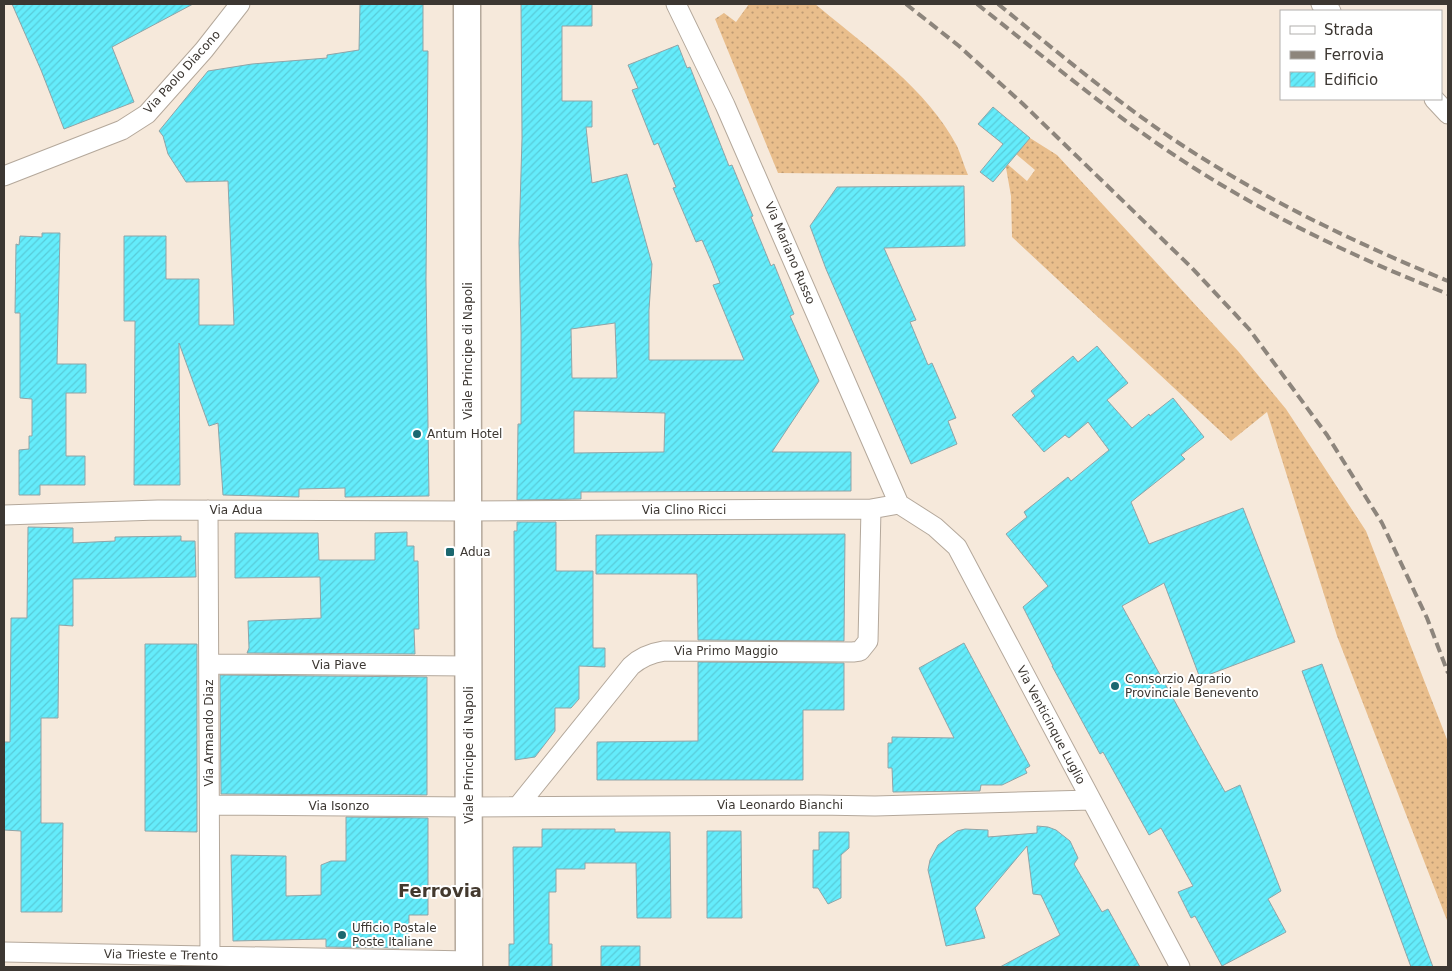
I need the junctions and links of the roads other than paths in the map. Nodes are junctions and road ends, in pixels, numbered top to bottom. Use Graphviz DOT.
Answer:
graph roads {
  1 [pos="240,4"];
  2 [pos="468,4"];
  3 [pos="677,5"];
  4 [pos="1435,100"];
  5 [pos="1448,114"];
  6 [pos="4,176"];
  7 [pos="899,504"];
  8 [pos="871,509"];
  9 [pos="208,510"];
  10 [pos="468,511"];
  11 [pos="4,515"];
  12 [pos="209,664"];
  13 [pos="469,666"];
  14 [pos="1091,800"];
  15 [pos="210,805"];
  16 [pos="518,806"];
  17 [pos="469,807"];
  18 [pos="4,952"];
  19 [pos="210,956"];
  20 [pos="469,964"];
  21 [pos="1180,967"];
  1 -- 6 [label="street, Via Paolo Diacono"];
  2 -- 10 [label="street, Viale Principe di Napoli"];
  3 -- 7 [label="street, Via Mariano Russo"];
  4 -- 5 [label="street"];
  7 -- 8 [label="street, Via Clino Ricci"];
  7 -- 14 [label="street, Via Venticinque Luglio"];
  8 -- 10 [label="street, Via Clino Ricci"];
  8 -- 16 [label="street, Via Primo Maggio"];
  9 -- 10 [label="street, Via Adua"];
  9 -- 11 [label="street, Via Adua"];
  9 -- 12 [label="street, Via Armando Diaz"];
  10 -- 13 [label="street, Viale Principe di Napoli"];
  12 -- 13 [label="street, Via Piave"];
  12 -- 15 [label="street, Via Armando Diaz"];
  13 -- 17 [label="street, Viale Principe di Napoli"];
  14 -- 16 [label="street, Via Leonardo Bianchi"];
  14 -- 21 [label="street, Via Venticinque Luglio"];
  15 -- 17 [label="street, Via Isonzo"];
  15 -- 19 [label="street, Via Armando Diaz"];
  16 -- 17 [label="street, Via Leonardo Bianchi"];
  17 -- 20 [label="street, Viale Principe di Napoli"];
  18 -- 19 [label="street, Via Trieste e Trento"];
  19 -- 20 [label="street, Via Trieste e Trento"];
}
